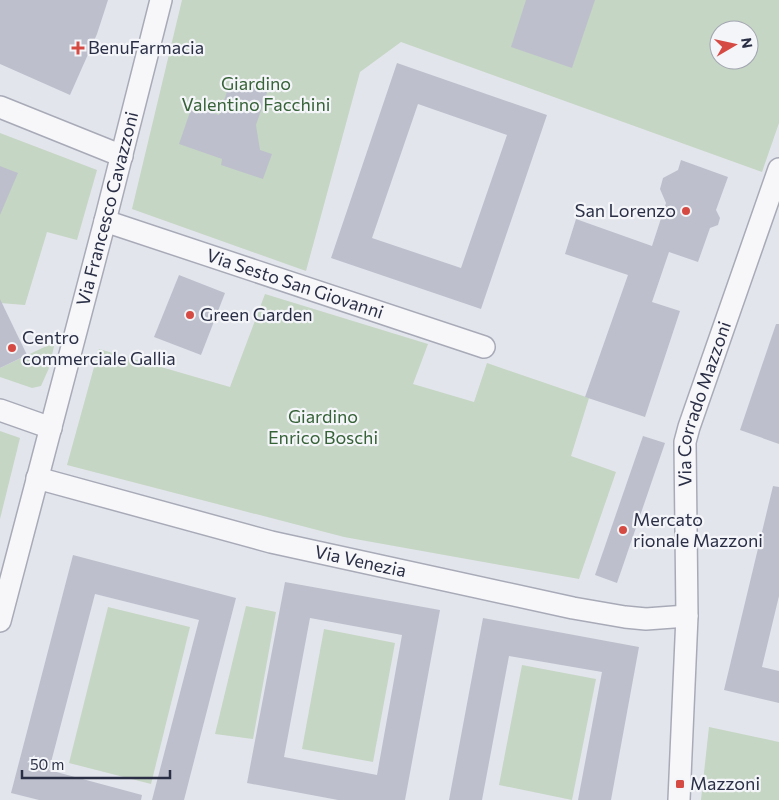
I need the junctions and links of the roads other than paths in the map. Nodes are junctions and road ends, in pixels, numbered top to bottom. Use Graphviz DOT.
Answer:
graph roads {
  1 [pos="161,0"];
  2 [pos="0,107"];
  3 [pos="122,156"];
  4 [pos="779,169"];
  5 [pos="106,221"];
  6 [pos="484,346"];
  7 [pos="0,410"];
  8 [pos="51,428"];
  9 [pos="37,478"];
  10 [pos="687,616"];
  11 [pos="0,621"];
  12 [pos="679,800"];
  1 -- 3 [label="street, Via Francesco Cavazzoni"];
  2 -- 3 [label="street"];
  3 -- 5 [label="street, Via Francesco Cavazzoni"];
  4 -- 10 [label="street, Via Corrado Mazzoni"];
  5 -- 6 [label="street, Via Sesto San Giovanni"];
  5 -- 8 [label="street, Via Francesco Cavazzoni"];
  7 -- 8 [label="street"];
  8 -- 9 [label="street, Via Francesco Cavazzoni"];
  9 -- 10 [label="street, Via Venezia"];
  9 -- 11 [label="street, Via Francesco Cavazzoni"];
  10 -- 12 [label="street, Via Corrado Mazzoni"];
}
